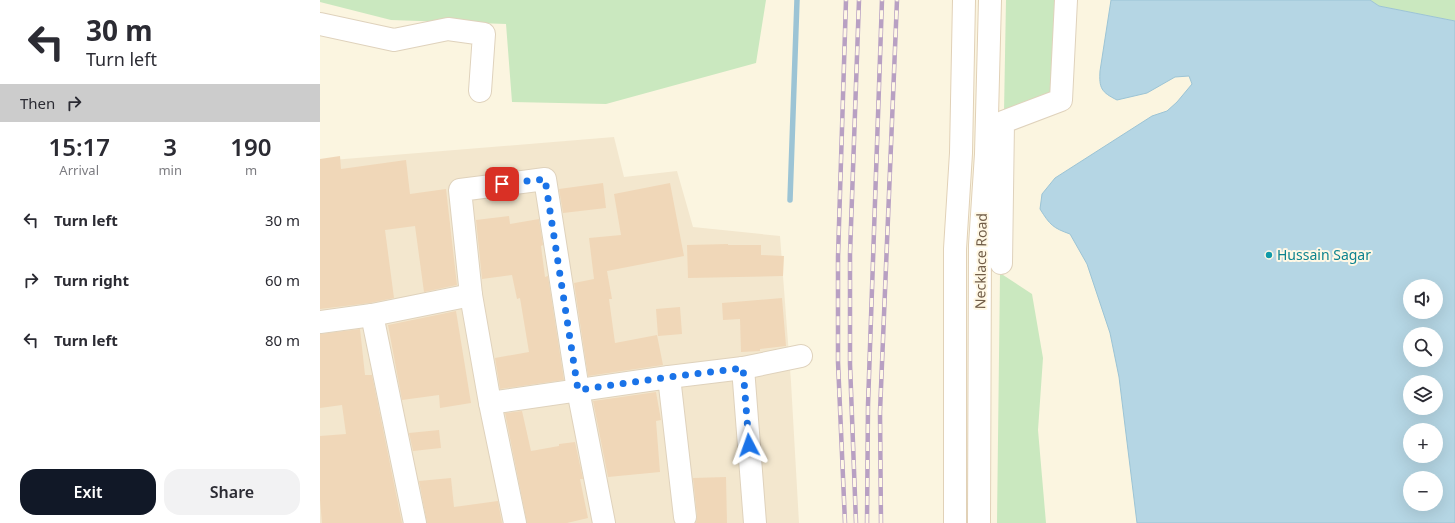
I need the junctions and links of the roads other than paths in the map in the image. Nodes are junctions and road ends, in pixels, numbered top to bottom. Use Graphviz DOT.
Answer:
graph roads {
  1 [pos="964,0"];
  2 [pos="990,0"];
  3 [pos="1066,0"];
  4 [pos="320,24"];
  5 [pos="480,91"];
  6 [pos="1001,263"];
  7 [pos="471,295"];
  8 [pos="372,315"];
  9 [pos="320,322"];
  10 [pos="801,356"];
  11 [pos="743,368"];
  12 [pos="669,377"];
  13 [pos="578,390"];
  14 [pos="490,403"];
  15 [pos="685,517"];
  16 [pos="415,523"];
  17 [pos="515,523"];
  18 [pos="604,523"];
  19 [pos="755,523"];
  20 [pos="955,523"];
  21 [pos="979,523"];
  1 -- 20 [label="street, Necklace Road"];
  2 -- 21 [label="street, Necklace Road"];
  3 -- 6 [label="street"];
  4 -- 5 [label="street"];
  7 -- 8 [label="street"];
  7 -- 13 [label="street"];
  7 -- 14 [label="street"];
  8 -- 9 [label="street"];
  8 -- 16 [label="street"];
  10 -- 11 [label="street"];
  11 -- 12 [label="street"];
  11 -- 19 [label="street"];
  12 -- 13 [label="street"];
  12 -- 15 [label="street"];
  13 -- 14 [label="street"];
  13 -- 18 [label="street"];
  14 -- 17 [label="street"];
}
